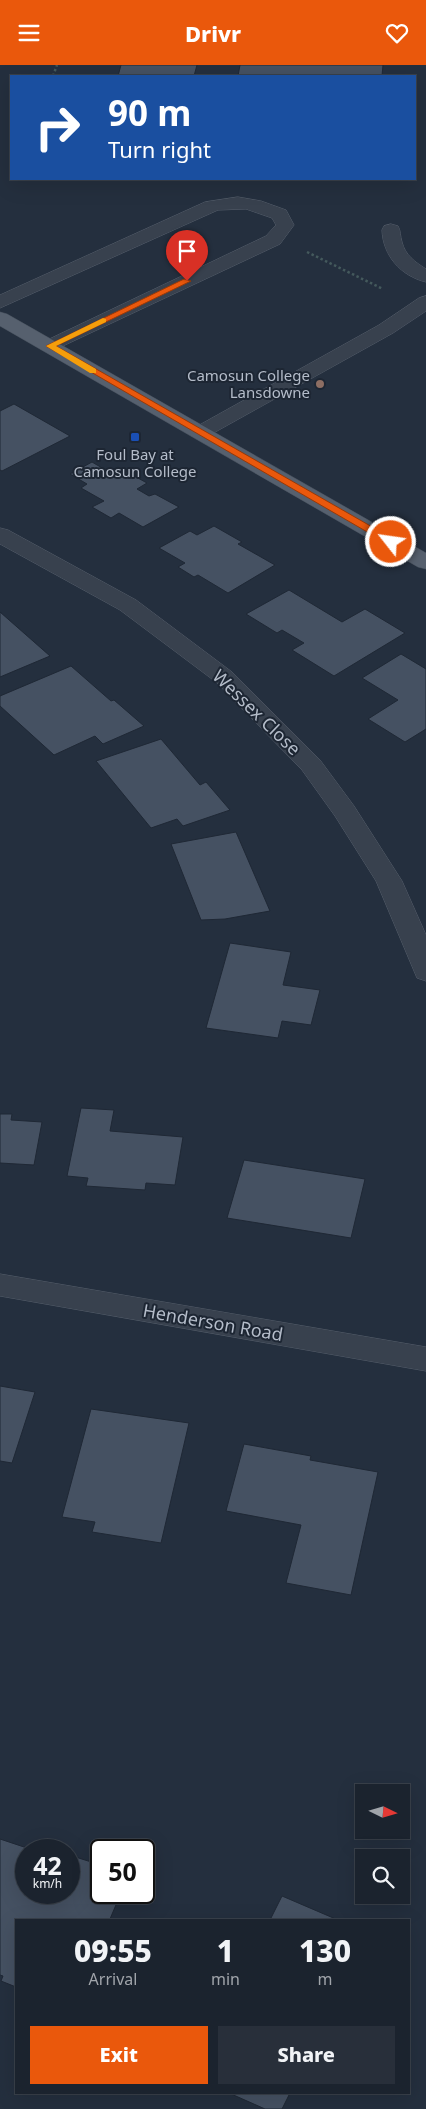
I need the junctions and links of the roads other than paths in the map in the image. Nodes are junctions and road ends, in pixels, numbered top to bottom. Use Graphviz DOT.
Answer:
graph roads {
  1 [pos="397,238"];
  2 [pos="426,276"];
  3 [pos="0,301"];
  4 [pos="422,304"];
  5 [pos="0,318"];
  6 [pos="50,346"];
  7 [pos="201,432"];
  8 [pos="0,535"];
  9 [pos="426,562"];
  10 [pos="426,972"];
  11 [pos="0,1285"];
  12 [pos="426,1359"];
  1 -- 2 [label="street"];
  3 -- 6 [label="street"];
  4 -- 7 [label="street"];
  5 -- 6 [label="main road"];
  6 -- 7 [label="main road"];
  7 -- 9 [label="main road"];
  8 -- 10 [label="street, Wessex Close"];
  11 -- 12 [label="street, Henderson Road"];
}
